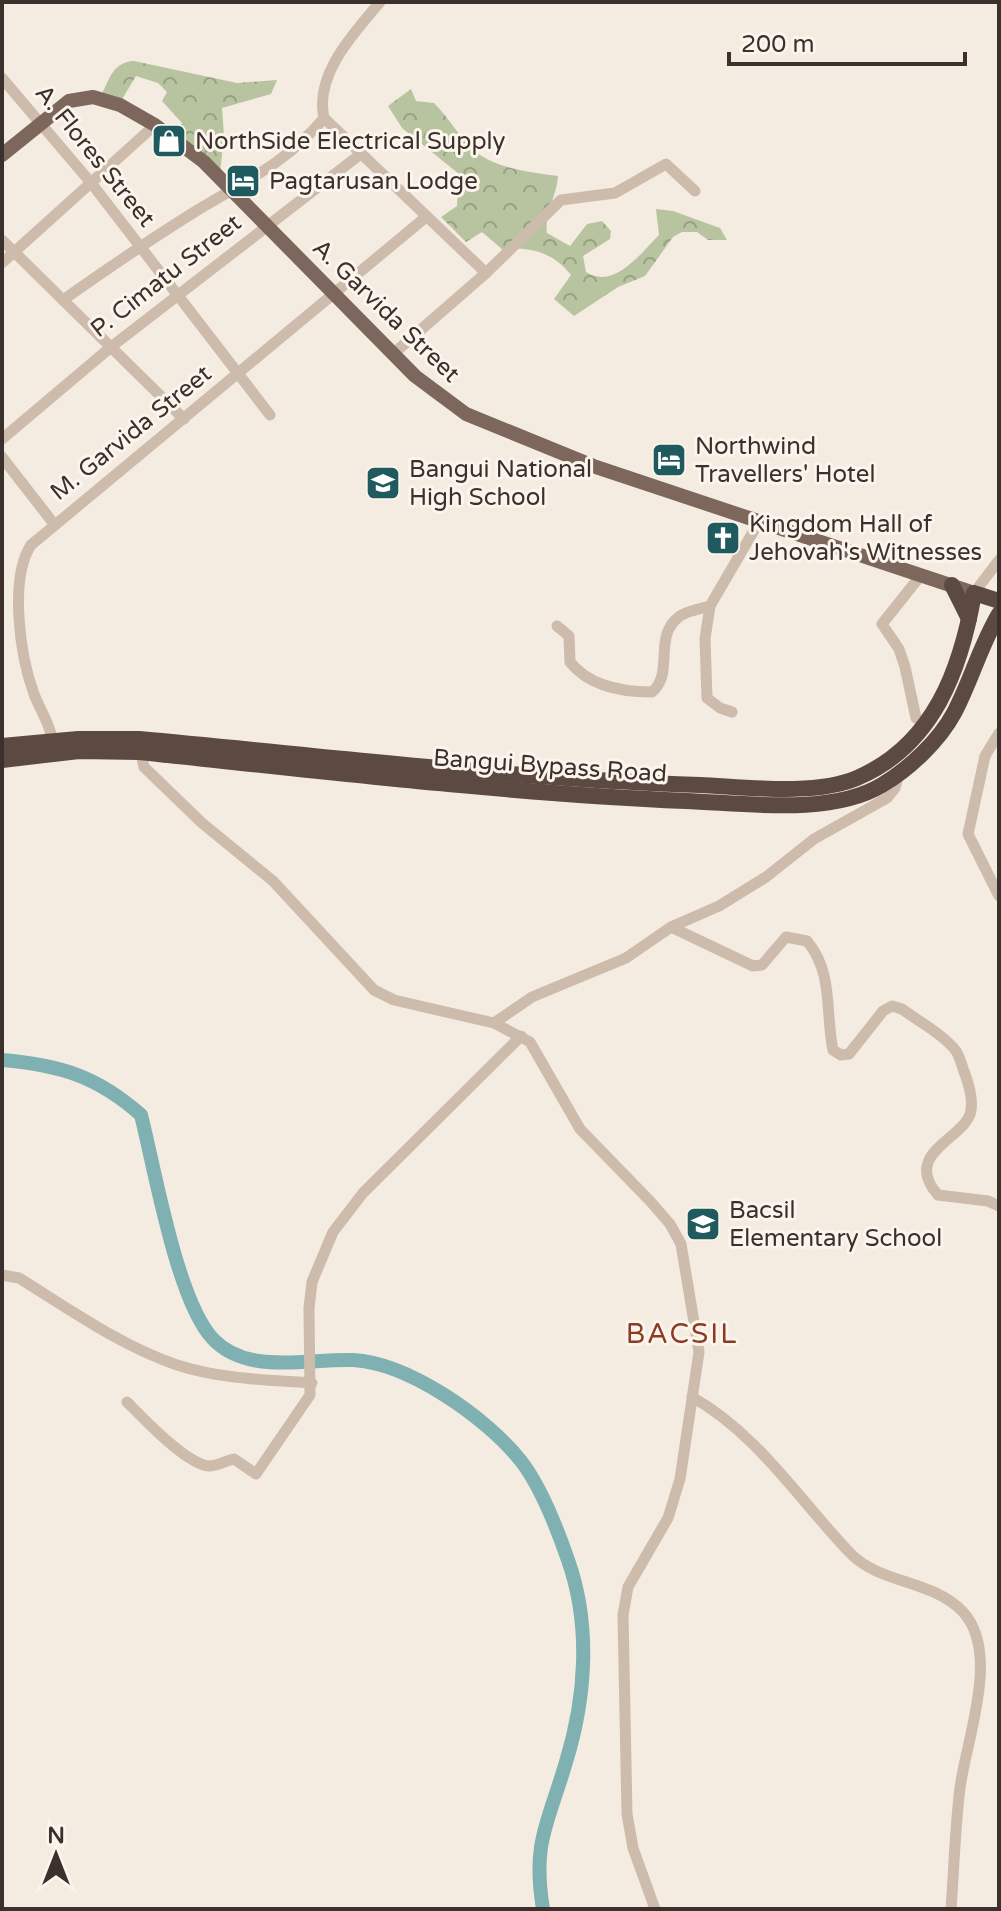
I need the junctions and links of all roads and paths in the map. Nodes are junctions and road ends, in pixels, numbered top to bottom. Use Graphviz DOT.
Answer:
graph roads {
  1 [pos="380,2"];
  2 [pos="2,78"];
  3 [pos="324,118"];
  4 [pos="41,122"];
  5 [pos="155,125"];
  6 [pos="362,153"];
  7 [pos="2,155"];
  8 [pos="92,184"];
  9 [pos="231,190"];
  10 [pos="695,191"];
  11 [pos="426,217"];
  12 [pos="266,225"];
  13 [pos="2,240"];
  14 [pos="141,245"];
  15 [pos="14,252"];
  16 [pos="2,263"];
  17 [pos="486,273"];
  18 [pos="334,293"];
  19 [pos="178,295"];
  20 [pos="63,300"];
  21 [pos="111,347"];
  22 [pos="393,354"];
  23 [pos="239,373"];
  24 [pos="270,415"];
  25 [pos="184,419"];
  26 [pos="2,439"];
  27 [pos="2,457"];
  28 [pos="760,520"];
  29 [pos="54,524"];
  30 [pos="999,560"];
  31 [pos="921,575"];
  32 [pos="952,585"];
  33 [pos="974,593"];
  34 [pos="999,601"];
  35 [pos="710,606"];
  36 [pos="969,620"];
  37 [pos="996,622"];
  38 [pos="557,626"];
  39 [pos="961,676"];
  40 [pos="732,712"];
  41 [pos="916,718"];
  42 [pos="999,733"];
  43 [pos="139,745"];
  44 [pos="2,746"];
  45 [pos="53,747"];
  46 [pos="2,760"];
  47 [pos="899,774"];
  48 [pos="999,896"];
  49 [pos="671,927"];
  50 [pos="494,1023"];
  51 [pos="521,1036"];
  52 [pos="999,1206"];
  53 [pos="2,1275"];
  54 [pos="312,1381"];
  55 [pos="692,1397"];
  56 [pos="127,1402"];
  57 [pos="655,1909"];
  58 [pos="951,1909"];
  1 -- 3 [label="street"];
  2 -- 4 [label="street, A. Flores Street"];
  3 -- 6 [label="street"];
  3 -- 9 [label="street"];
  4 -- 5 [label="main road, A. Garvida Street"];
  4 -- 7 [label="main road, A. Garvida Street"];
  4 -- 8 [label="street, A. Flores Street"];
  5 -- 8 [label="street"];
  5 -- 9 [label="main road, A. Garvida Street"];
  6 -- 11 [label="street"];
  6 -- 12 [label="street, P. Cimatu Street"];
  8 -- 14 [label="street, A. Flores Street"];
  8 -- 15 [label="street"];
  9 -- 12 [label="main road, A. Garvida Street"];
  9 -- 14 [label="street"];
  10 -- 17 [label="street"];
  11 -- 17 [label="street"];
  11 -- 18 [label="street, M. Garvida Street"];
  12 -- 18 [label="main road, A. Garvida Street"];
  12 -- 19 [label="street, P. Cimatu Street"];
  13 -- 15 [label="street"];
  14 -- 19 [label="street, A. Flores Street"];
  14 -- 20 [label="street"];
  15 -- 16 [label="street"];
  15 -- 20 [label="street"];
  17 -- 22 [label="street"];
  18 -- 22 [label="main road, A. Garvida Street"];
  18 -- 23 [label="street, M. Garvida Street"];
  19 -- 21 [label="street, P. Cimatu Street"];
  19 -- 23 [label="street, A. Flores Street"];
  20 -- 21 [label="street"];
  21 -- 25 [label="street"];
  21 -- 26 [label="street, P. Cimatu Street"];
  22 -- 28 [label="main road, A. Garvida Street"];
  23 -- 24 [label="street, A. Flores Street"];
  23 -- 25 [label="street, M. Garvida Street"];
  25 -- 29 [label="street, M. Garvida Street"];
  27 -- 29 [label="street"];
  28 -- 31 [label="main road, A. Garvida Street"];
  28 -- 35 [label="street"];
  29 -- 45 [label="street, M. Garvida Street"];
  30 -- 33 [label="street"];
  31 -- 32 [label="main road, A. Garvida Street"];
  31 -- 41 [label="street"];
  32 -- 33 [label="main road, A. Garvida Street"];
  32 -- 36 [label="highway"];
  33 -- 34 [label="highway"];
  33 -- 36 [label="highway, Bangui Bypass Road"];
  35 -- 38 [label="street"];
  35 -- 40 [label="street"];
  36 -- 39 [label="highway, Bangui Bypass Road"];
  37 -- 39 [label="highway, Bangui Bypass Road"];
  39 -- 43 [label="highway, Bangui Bypass Road"];
  39 -- 47 [label="highway, Bangui Bypass Road"];
  42 -- 48 [label="street"];
  43 -- 45 [label="highway, Bangui Bypass Road"];
  43 -- 47 [label="highway, Bangui Bypass Road"];
  43 -- 50 [label="street"];
  44 -- 45 [label="highway, Bangui Bypass Road"];
  45 -- 46 [label="highway, Bangui Bypass Road"];
  47 -- 49 [label="street"];
  49 -- 50 [label="street"];
  49 -- 52 [label="street"];
  50 -- 51 [label="street"];
  51 -- 54 [label="street"];
  51 -- 55 [label="street"];
  53 -- 54 [label="street"];
  54 -- 56 [label="street"];
  55 -- 57 [label="street"];
  55 -- 58 [label="street"];
}
